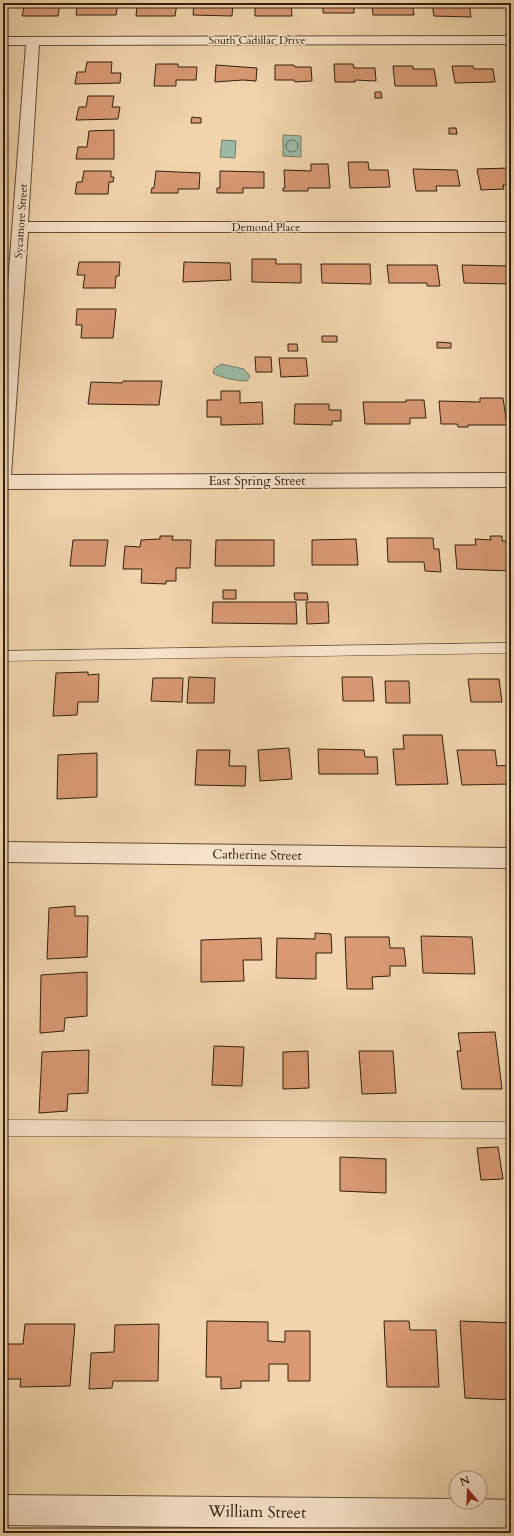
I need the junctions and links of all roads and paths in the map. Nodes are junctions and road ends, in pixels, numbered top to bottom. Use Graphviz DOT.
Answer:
graph roads {
  1 [pos="511,40"];
  2 [pos="3,41"];
  3 [pos="33,41"];
  4 [pos="20,227"];
  5 [pos="511,227"];
  6 [pos="3,473"];
  7 [pos="511,480"];
  8 [pos="3,482"];
  9 [pos="511,648"];
  10 [pos="3,656"];
  11 [pos="3,852"];
  12 [pos="511,858"];
  13 [pos="3,1128"];
  14 [pos="511,1130"];
  15 [pos="3,1510"];
  16 [pos="511,1515"];
  1 -- 3 [label="street, South Cadillac Drive"];
  2 -- 3 [label="street, South Cadillac Drive"];
  3 -- 4 [label="street, Sycamore Street"];
  4 -- 5 [label="street, Demond Place"];
  4 -- 6 [label="street, Sycamore Street"];
  7 -- 8 [label="street, East Spring Street"];
  9 -- 10 [label="lane"];
  11 -- 12 [label="street, Catherine Street"];
  13 -- 14 [label="lane"];
  15 -- 16 [label="street, William Street"];
}
